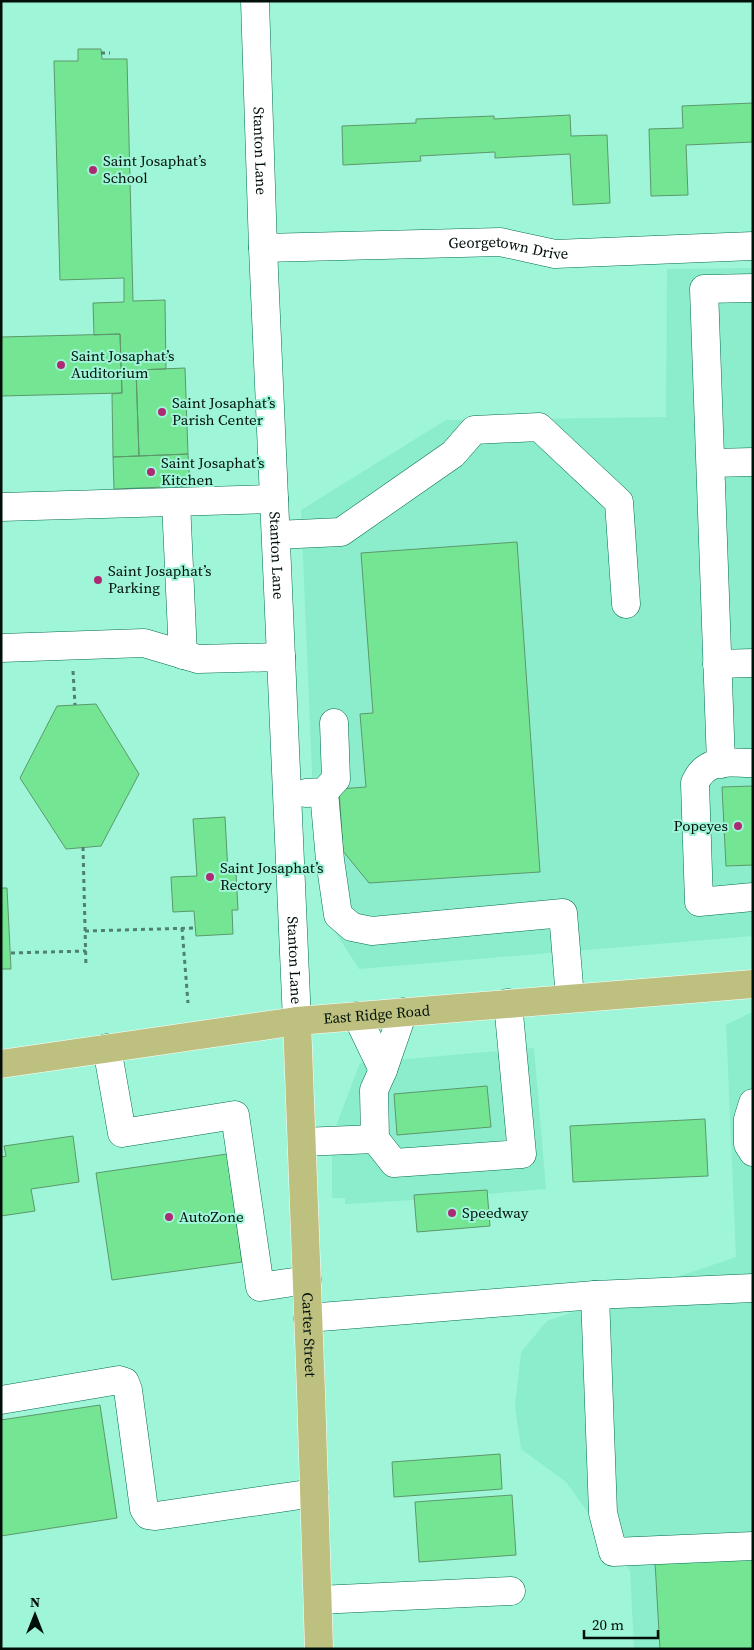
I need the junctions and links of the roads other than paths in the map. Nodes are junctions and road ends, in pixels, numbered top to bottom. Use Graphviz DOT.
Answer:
graph roads {
  1 [pos="255,1"];
  2 [pos="753,246"];
  3 [pos="263,248"];
  4 [pos="753,288"];
  5 [pos="753,462"];
  6 [pos="711,463"];
  7 [pos="274,499"];
  8 [pos="176,502"];
  9 [pos="1,506"];
  10 [pos="276,535"];
  11 [pos="626,604"];
  12 [pos="1,648"];
  13 [pos="183,655"];
  14 [pos="281,657"];
  15 [pos="753,663"];
  16 [pos="717,664"];
  17 [pos="334,723"];
  18 [pos="753,763"];
  19 [pos="721,764"];
  20 [pos="753,778"];
  21 [pos="324,792"];
  22 [pos="287,794"];
  23 [pos="753,897"];
  24 [pos="707,901"];
  25 [pos="753,984"];
  26 [pos="570,998"];
  27 [pos="508,1003"];
  28 [pos="403,1012"];
  29 [pos="358,1016"];
  30 [pos="297,1021"];
  31 [pos="107,1048"];
  32 [pos="1,1064"];
  33 [pos="383,1070"];
  34 [pos="753,1102"];
  35 [pos="375,1139"];
  36 [pos="302,1142"];
  37 [pos="753,1152"];
  38 [pos="307,1280"];
  39 [pos="753,1288"];
  40 [pos="596,1295"];
  41 [pos="308,1318"];
  42 [pos="1,1400"];
  43 [pos="314,1493"];
  44 [pos="753,1546"];
  45 [pos="511,1591"];
  46 [pos="318,1600"];
  47 [pos="319,1649"];
  1 -- 3 [label="street, Stanton Lane"];
  2 -- 3 [label="street, Georgetown Drive"];
  3 -- 7 [label="street, Stanton Lane"];
  4 -- 6 [label="street"];
  5 -- 6 [label="street"];
  6 -- 16 [label="street"];
  7 -- 8 [label="street"];
  7 -- 10 [label="street, Stanton Lane"];
  8 -- 9 [label="street"];
  8 -- 13 [label="street"];
  10 -- 11 [label="street"];
  10 -- 14 [label="street, Stanton Lane"];
  12 -- 13 [label="street"];
  13 -- 14 [label="street"];
  14 -- 22 [label="street, Stanton Lane"];
  15 -- 16 [label="street"];
  16 -- 19 [label="street"];
  17 -- 21 [label="street"];
  18 -- 19 [label="street"];
  19 -- 24 [label="street"];
  20 -- 24 [label="street"];
  21 -- 22 [label="street"];
  21 -- 26 [label="street"];
  22 -- 30 [label="street, Stanton Lane"];
  23 -- 24 [label="street"];
  25 -- 26 [label="main road, East Ridge Road"];
  26 -- 27 [label="main road, East Ridge Road"];
  27 -- 28 [label="main road, East Ridge Road"];
  27 -- 35 [label="street"];
  28 -- 29 [label="main road, East Ridge Road"];
  28 -- 33 [label="street"];
  29 -- 30 [label="main road, East Ridge Road"];
  29 -- 33 [label="street"];
  30 -- 31 [label="main road, East Ridge Road"];
  30 -- 36 [label="main road, Carter Street"];
  31 -- 32 [label="main road, East Ridge Road"];
  31 -- 38 [label="street"];
  33 -- 35 [label="street"];
  34 -- 37 [label="street"];
  35 -- 36 [label="street"];
  36 -- 38 [label="main road, Carter Street"];
  38 -- 41 [label="main road, Carter Street"];
  39 -- 40 [label="street"];
  40 -- 41 [label="street"];
  40 -- 44 [label="street"];
  41 -- 43 [label="main road, Carter Street"];
  42 -- 43 [label="street"];
  43 -- 46 [label="main road, Carter Street"];
  45 -- 46 [label="street"];
  46 -- 47 [label="main road, Carter Street"];
}
